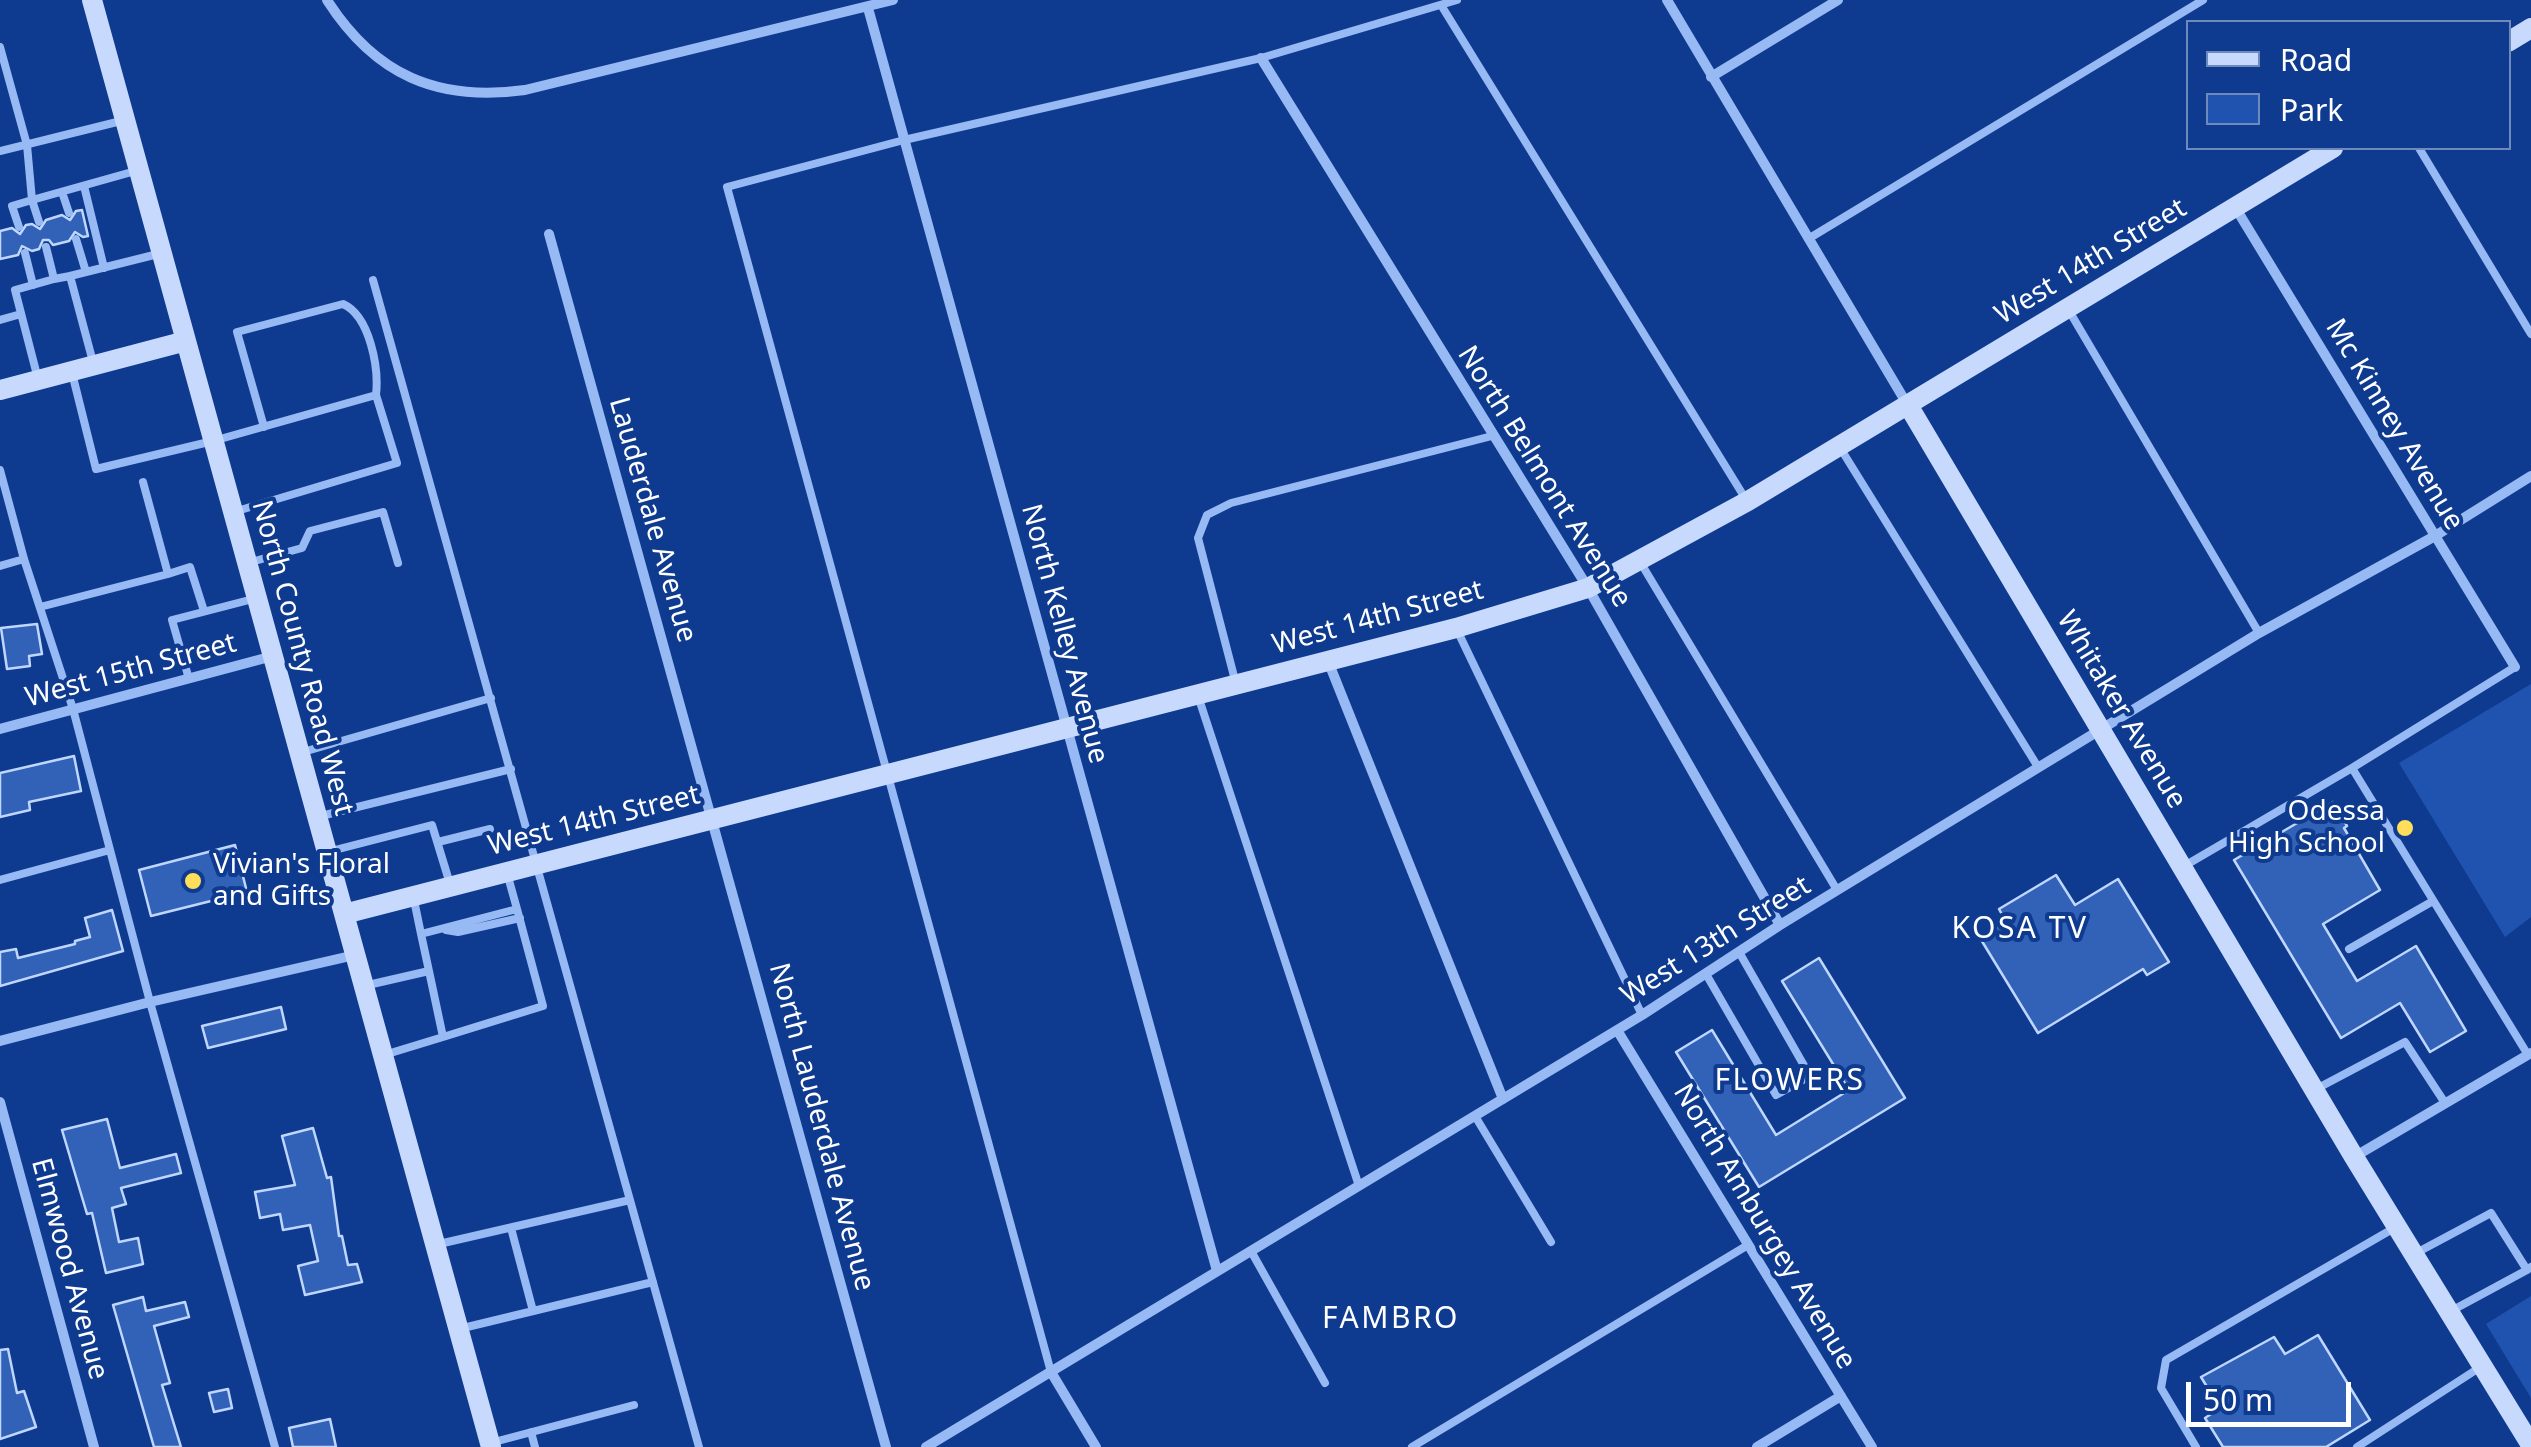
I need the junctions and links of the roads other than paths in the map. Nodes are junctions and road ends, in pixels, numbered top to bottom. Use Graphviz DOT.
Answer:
graph roads {
  1 [pos="92,0"];
  2 [pos="327,0"];
  3 [pos="894,0"];
  4 [pos="1456,0"];
  5 [pos="1666,0"];
  6 [pos="1838,0"];
  7 [pos="2203,0"];
  8 [pos="1441,5"];
  9 [pos="868,8"];
  10 [pos="0,47"];
  11 [pos="1262,58"];
  12 [pos="1710,77"];
  13 [pos="125,120"];
  14 [pos="904,140"];
  15 [pos="27,145"];
  16 [pos="2330,150"];
  17 [pos="2421,150"];
  18 [pos="0,151"];
  19 [pos="139,170"];
  20 [pos="84,186"];
  21 [pos="62,192"];
  22 [pos="32,200"];
  23 [pos="2235,207"];
  24 [pos="69,213"];
  25 [pos="39,222"];
  26 [pos="18,227"];
  27 [pos="549,234"];
  28 [pos="76,239"];
  29 [pos="1808,239"];
  30 [pos="46,248"];
  31 [pos="25,253"];
  32 [pos="162,253"];
  33 [pos="104,268"];
  34 [pos="86,272"];
  35 [pos="70,276"];
  36 [pos="54,279"];
  37 [pos="373,280"];
  38 [pos="33,285"];
  39 [pos="2067,308"];
  40 [pos="21,314"];
  41 [pos="0,320"];
  42 [pos="2531,334"];
  43 [pos="186,341"];
  44 [pos="94,366"];
  45 [pos="72,371"];
  46 [pos="38,380"];
  47 [pos="0,390"];
  48 [pos="376,395"];
  49 [pos="1908,405"];
  50 [pos="264,427"];
  51 [pos="1492,436"];
  52 [pos="213,441"];
  53 [pos="1839,446"];
  54 [pos="0,470"];
  55 [pos="2531,476"];
  56 [pos="143,482"];
  57 [pos="1748,502"];
  58 [pos="233,513"];
  59 [pos="2435,536"];
  60 [pos="24,559"];
  61 [pos="1640,560"];
  62 [pos="247,563"];
  63 [pos="398,564"];
  64 [pos="0,566"];
  65 [pos="168,574"];
  66 [pos="1588,588"];
  67 [pos="257,598"];
  68 [pos="40,607"];
  69 [pos="204,612"];
  70 [pos="1456,628"];
  71 [pos="2259,633"];
  72 [pos="273,656"];
  73 [pos="1328,661"];
  74 [pos="2515,667"];
  75 [pos="189,678"];
  76 [pos="1236,684"];
  77 [pos="1198,694"];
  78 [pos="491,698"];
  79 [pos="73,709"];
  80 [pos="1067,728"];
  81 [pos="0,729"];
  82 [pos="2100,729"];
  83 [pos="299,752"];
  84 [pos="2038,767"];
  85 [pos="2352,768"];
  86 [pos="510,769"];
  87 [pos="886,774"];
  88 [pos="317,817"];
  89 [pos="713,819"];
  90 [pos="490,829"];
  91 [pos="438,842"];
  92 [pos="110,850"];
  93 [pos="327,853"];
  94 [pos="536,864"];
  95 [pos="2182,868"];
  96 [pos="506,872"];
  97 [pos="0,880"];
  98 [pos="451,887"];
  99 [pos="1837,890"];
  100 [pos="413,896"];
  101 [pos="2433,901"];
  102 [pos="344,914"];
  103 [pos="518,914"];
  104 [pos="1780,925"];
  105 [pos="421,934"];
  106 [pos="2348,950"];
  107 [pos="1739,952"];
  108 [pos="355,954"];
  109 [pos="428,972"];
  110 [pos="1706,974"];
  111 [pos="364,986"];
  112 [pos="150,1002"];
  113 [pos="1642,1015"];
  114 [pos="1617,1030"];
  115 [pos="443,1037"];
  116 [pos="0,1041"];
  117 [pos="2529,1054"];
  118 [pos="383,1056"];
  119 [pos="2314,1090"];
  120 [pos="1503,1099"];
  121 [pos="0,1102"];
  122 [pos="2445,1104"];
  123 [pos="1474,1116"];
  124 [pos="2354,1157"];
  125 [pos="1359,1186"];
  126 [pos="630,1200"];
  127 [pos="2396,1227"];
  128 [pos="511,1228"];
  129 [pos="1551,1242"];
  130 [pos="1748,1244"];
  131 [pos="435,1245"];
  132 [pos="1251,1251"];
  133 [pos="2414,1254"];
  134 [pos="2529,1268"];
  135 [pos="1218,1271"];
  136 [pos="653,1282"];
  137 [pos="533,1311"];
  138 [pos="2449,1312"];
  139 [pos="458,1329"];
  140 [pos="2482,1366"];
  141 [pos="1050,1372"];
  142 [pos="1325,1383"];
  143 [pos="1841,1396"];
  144 [pos="634,1405"];
  145 [pos="530,1432"];
  146 [pos="490,1445"];
  147 [pos="2531,1445"];
  148 [pos="94,1447"];
  149 [pos="275,1447"];
  150 [pos="535,1447"];
  151 [pos="699,1447"];
  152 [pos="886,1447"];
  153 [pos="926,1447"];
  154 [pos="1096,1447"];
  155 [pos="1412,1447"];
  156 [pos="1757,1447"];
  157 [pos="1872,1447"];
  158 [pos="2196,1447"];
  159 [pos="2357,1447"];
  1 -- 13 [label="street, North County Road West"];
  2 -- 9 [label="street"];
  3 -- 9 [label="street"];
  4 -- 8 [label="lane"];
  5 -- 12 [label="street, Whitaker Avenue"];
  6 -- 12 [label="street"];
  7 -- 29 [label="lane"];
  8 -- 11 [label="lane"];
  8 -- 57 [label="lane"];
  9 -- 14 [label="street, North Kelley Avenue"];
  10 -- 15 [label="lane"];
  11 -- 14 [label="lane"];
  11 -- 51 [label="street, North Belmont Avenue"];
  12 -- 29 [label="street, Whitaker Avenue"];
  13 -- 15 [label="lane"];
  13 -- 19 [label="street, North County Road West"];
  14 -- 80 [label="street, North Kelley Avenue"];
  14 -- 87 [label="lane"];
  15 -- 18 [label="lane"];
  15 -- 22 [label="lane"];
  16 -- 23 [label="street, West 14th Street"];
  17 -- 42 [label="lane"];
  19 -- 20 [label="lane"];
  19 -- 32 [label="street, North County Road West"];
  20 -- 21 [label="lane"];
  20 -- 33 [label="lane"];
  21 -- 22 [label="lane"];
  21 -- 24 [label="lane"];
  22 -- 25 [label="lane"];
  22 -- 26 [label="lane"];
  23 -- 39 [label="street, West 14th Street"];
  23 -- 59 [label="street, Mc Kinney Avenue"];
  27 -- 89 [label="street, Lauderdale Avenue"];
  28 -- 34 [label="lane"];
  29 -- 49 [label="street, Whitaker Avenue"];
  30 -- 36 [label="lane"];
  31 -- 38 [label="lane"];
  32 -- 33 [label="lane"];
  32 -- 43 [label="street, North County Road West"];
  33 -- 34 [label="lane"];
  34 -- 35 [label="lane"];
  35 -- 36 [label="lane"];
  35 -- 44 [label="lane"];
  36 -- 38 [label="lane"];
  37 -- 78 [label="lane"];
  38 -- 40 [label="lane"];
  39 -- 49 [label="street, West 14th Street"];
  39 -- 71 [label="lane"];
  40 -- 41 [label="lane"];
  40 -- 46 [label="lane"];
  43 -- 44 [label="street"];
  43 -- 52 [label="street, North County Road West"];
  44 -- 45 [label="street"];
  45 -- 46 [label="street"];
  45 -- 52 [label="lane"];
  46 -- 47 [label="street"];
  48 -- 50 [label="lane"];
  48 -- 50 [label="lane"];
  48 -- 58 [label="lane"];
  49 -- 53 [label="street, West 14th Street"];
  49 -- 82 [label="street, Whitaker Avenue"];
  50 -- 52 [label="lane"];
  51 -- 66 [label="street, North Belmont Avenue"];
  51 -- 76 [label="lane"];
  52 -- 58 [label="street, North County Road West"];
  53 -- 57 [label="street, West 14th Street"];
  53 -- 84 [label="lane"];
  54 -- 60 [label="lane"];
  55 -- 59 [label="street, West 13th Street"];
  56 -- 65 [label="lane"];
  57 -- 61 [label="street, West 14th Street"];
  58 -- 62 [label="street, North County Road West"];
  59 -- 71 [label="street, West 13th Street"];
  59 -- 74 [label="street, Mc Kinney Avenue"];
  60 -- 64 [label="lane"];
  60 -- 68 [label="lane"];
  61 -- 66 [label="street, West 14th Street"];
  61 -- 99 [label="lane"];
  62 -- 63 [label="lane"];
  62 -- 67 [label="street, North County Road West"];
  65 -- 68 [label="lane"];
  65 -- 69 [label="lane"];
  66 -- 70 [label="street, West 14th Street"];
  66 -- 104 [label="street, North Belmont Avenue"];
  67 -- 69 [label="lane"];
  67 -- 72 [label="street, North County Road West"];
  68 -- 79 [label="lane"];
  69 -- 75 [label="lane"];
  70 -- 73 [label="street, West 14th Street"];
  70 -- 113 [label="lane"];
  71 -- 82 [label="street, West 13th Street"];
  72 -- 75 [label="street, West 15th Street"];
  72 -- 83 [label="street, North County Road West"];
  73 -- 76 [label="street, West 14th Street"];
  73 -- 120 [label="street"];
  74 -- 85 [label="lane"];
  75 -- 79 [label="street, West 15th Street"];
  76 -- 77 [label="street, West 14th Street"];
  77 -- 80 [label="street, West 14th Street"];
  77 -- 125 [label="lane"];
  78 -- 83 [label="lane"];
  78 -- 86 [label="lane"];
  79 -- 81 [label="street, West 15th Street"];
  79 -- 92 [label="lane"];
  80 -- 87 [label="street, West 14th Street"];
  80 -- 135 [label="street, North Kelley Avenue"];
  82 -- 84 [label="street, West 13th Street"];
  82 -- 95 [label="street, Whitaker Avenue"];
  83 -- 88 [label="street, North County Road West"];
  84 -- 99 [label="street, West 13th Street"];
  85 -- 95 [label="lane"];
  85 -- 101 [label="lane"];
  86 -- 88 [label="lane"];
  86 -- 94 [label="lane"];
  87 -- 89 [label="street, West 14th Street"];
  87 -- 141 [label="lane"];
  88 -- 93 [label="street, North County Road West"];
  89 -- 94 [label="street, West 14th Street"];
  89 -- 152 [label="street, North Lauderdale Avenue"];
  90 -- 91 [label="lane"];
  91 -- 93 [label="lane"];
  91 -- 98 [label="lane"];
  92 -- 97 [label="lane"];
  92 -- 112 [label="lane"];
  93 -- 102 [label="street, North County Road West"];
  94 -- 96 [label="street, West 14th Street"];
  94 -- 126 [label="lane"];
  95 -- 119 [label="street, Whitaker Avenue"];
  96 -- 98 [label="street, West 14th Street"];
  96 -- 103 [label="lane"];
  98 -- 100 [label="street, West 14th Street"];
  99 -- 104 [label="street, West 13th Street"];
  100 -- 102 [label="street, West 14th Street"];
  100 -- 105 [label="lane"];
  101 -- 106 [label="lane"];
  101 -- 117 [label="lane"];
  102 -- 108 [label="street, North County Road West"];
  103 -- 105 [label="lane"];
  103 -- 115 [label="lane"];
  104 -- 107 [label="street, West 13th Street"];
  105 -- 109 [label="lane"];
  107 -- 110 [label="street, West 13th Street"];
  107 -- 110 [label="lane"];
  108 -- 111 [label="street, North County Road West"];
  108 -- 112 [label="street"];
  109 -- 111 [label="lane"];
  109 -- 115 [label="lane"];
  110 -- 113 [label="street, West 13th Street"];
  111 -- 118 [label="street, North County Road West"];
  112 -- 116 [label="street"];
  112 -- 149 [label="lane"];
  113 -- 114 [label="street, West 13th Street"];
  114 -- 120 [label="street, West 13th Street"];
  114 -- 130 [label="street, North Amburgey Avenue"];
  115 -- 118 [label="lane"];
  117 -- 122 [label="street"];
  118 -- 131 [label="street, North County Road West"];
  119 -- 122 [label="lane"];
  119 -- 124 [label="street, Whitaker Avenue"];
  120 -- 123 [label="street, West 13th Street"];
  121 -- 148 [label="street, Elmwood Avenue"];
  122 -- 124 [label="street"];
  123 -- 125 [label="street, West 13th Street"];
  123 -- 129 [label="lane"];
  124 -- 127 [label="street, Whitaker Avenue"];
  125 -- 132 [label="street, West 13th Street"];
  126 -- 128 [label="lane"];
  126 -- 136 [label="lane"];
  127 -- 133 [label="street, Whitaker Avenue"];
  127 -- 158 [label="lane"];
  128 -- 131 [label="lane"];
  128 -- 137 [label="lane"];
  130 -- 143 [label="street, North Amburgey Avenue"];
  130 -- 155 [label="lane"];
  131 -- 139 [label="street, North County Road West"];
  132 -- 135 [label="street, West 13th Street"];
  132 -- 142 [label="lane"];
  133 -- 134 [label="lane"];
  133 -- 138 [label="street, Whitaker Avenue"];
  134 -- 138 [label="lane"];
  135 -- 141 [label="street, West 13th Street"];
  136 -- 137 [label="lane"];
  136 -- 151 [label="lane"];
  137 -- 139 [label="lane"];
  138 -- 140 [label="street, Whitaker Avenue"];
  139 -- 146 [label="street, North County Road West"];
  140 -- 147 [label="street, Whitaker Avenue"];
  140 -- 159 [label="lane"];
  141 -- 153 [label="street, West 13th Street"];
  141 -- 154 [label="street"];
  143 -- 156 [label="street"];
  143 -- 157 [label="street, North Amburgey Avenue"];
  144 -- 145 [label="lane"];
  145 -- 146 [label="lane"];
  145 -- 150 [label="lane"];
}
